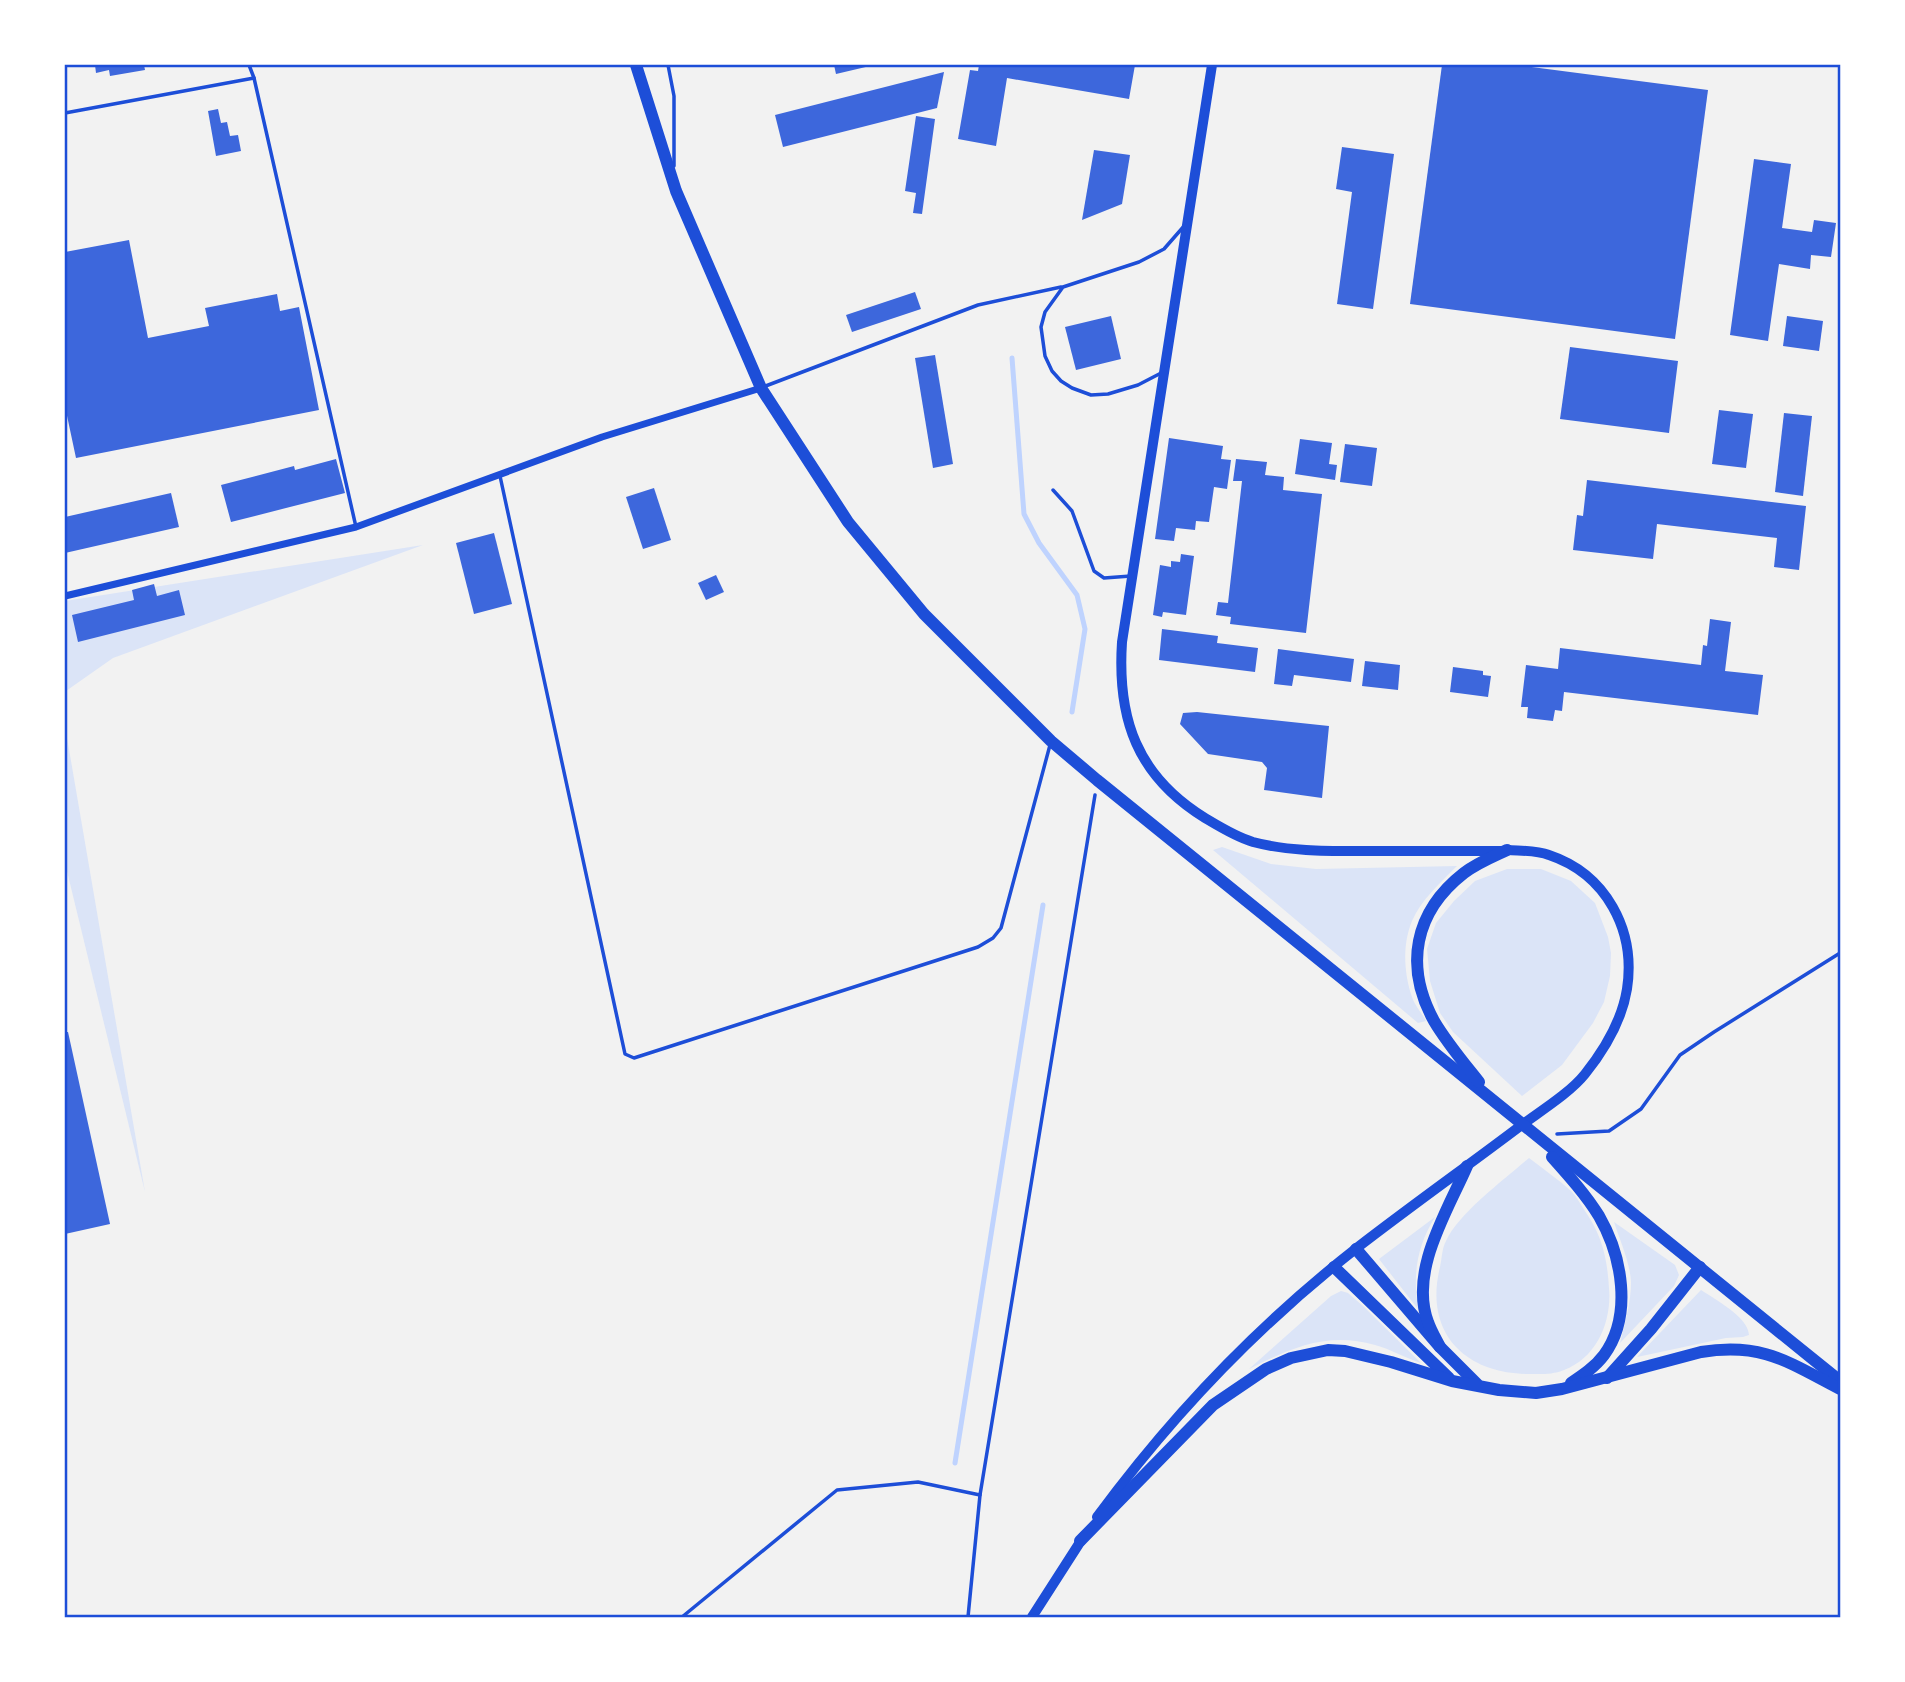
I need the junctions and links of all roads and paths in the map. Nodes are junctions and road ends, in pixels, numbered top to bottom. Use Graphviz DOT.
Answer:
graph roads {
  1 [pos="248,65"];
  2 [pos="668,65"];
  3 [pos="1212,65"];
  4 [pos="636,68"];
  5 [pos="254,79"];
  6 [pos="65,113"];
  7 [pos="673,182"];
  8 [pos="1188,220"];
  9 [pos="1063,287"];
  10 [pos="1164,371"];
  11 [pos="761,388"];
  12 [pos="499,474"];
  13 [pos="1054,490"];
  14 [pos="356,527"];
  15 [pos="1133,576"];
  16 [pos="65,596"];
  17 [pos="1051,741"];
  18 [pos="1097,780"];
  19 [pos="1507,850"];
  20 [pos="1840,953"];
  21 [pos="1492,1099"];
  22 [pos="1534,1135"];
  23 [pos="1467,1166"];
  24 [pos="1356,1249"];
  25 [pos="1334,1267"];
  26 [pos="1700,1267"];
  27 [pos="1440,1347"];
  28 [pos="1606,1378"];
  29 [pos="1452,1381"];
  30 [pos="1840,1381"];
  31 [pos="1477,1384"];
  32 [pos="1840,1388"];
  33 [pos="1562,1389"];
  34 [pos="980,1495"];
  35 [pos="1080,1541"];
  36 [pos="682,1617"];
  37 [pos="968,1617"];
  38 [pos="1032,1617"];
  1 -- 5 [label="lane"];
  2 -- 7 [label="lane"];
  3 -- 8 [label="street"];
  4 -- 7 [label="main road"];
  5 -- 6 [label="lane"];
  5 -- 14 [label="lane"];
  7 -- 11 [label="main road"];
  8 -- 9 [label="lane"];
  8 -- 10 [label="street"];
  9 -- 10 [label="lane"];
  9 -- 11 [label="lane"];
  10 -- 15 [label="street"];
  11 -- 12 [label="street"];
  11 -- 17 [label="main road"];
  12 -- 14 [label="street"];
  12 -- 17 [label="lane"];
  13 -- 15 [label="lane"];
  14 -- 16 [label="street"];
  15 -- 19 [label="street"];
  17 -- 18 [label="main road"];
  18 -- 21 [label="main road"];
  18 -- 34 [label="path"];
  19 -- 21 [label="main road"];
  19 -- 23 [label="main road"];
  20 -- 22 [label="path"];
  21 -- 22 [label="main road"];
  22 -- 26 [label="main road"];
  22 -- 33 [label="main road"];
  23 -- 24 [label="main road"];
  23 -- 27 [label="main road"];
  24 -- 25 [label="main road"];
  24 -- 27 [label="main road"];
  25 -- 29 [label="main road"];
  25 -- 35 [label="main road"];
  26 -- 28 [label="main road"];
  26 -- 30 [label="main road"];
  27 -- 31 [label="main road"];
  28 -- 32 [label="main road"];
  28 -- 33 [label="main road"];
  29 -- 31 [label="main road"];
  29 -- 35 [label="main road"];
  31 -- 33 [label="main road"];
  34 -- 36 [label="path"];
  34 -- 37 [label="path"];
  35 -- 38 [label="main road"];
}
